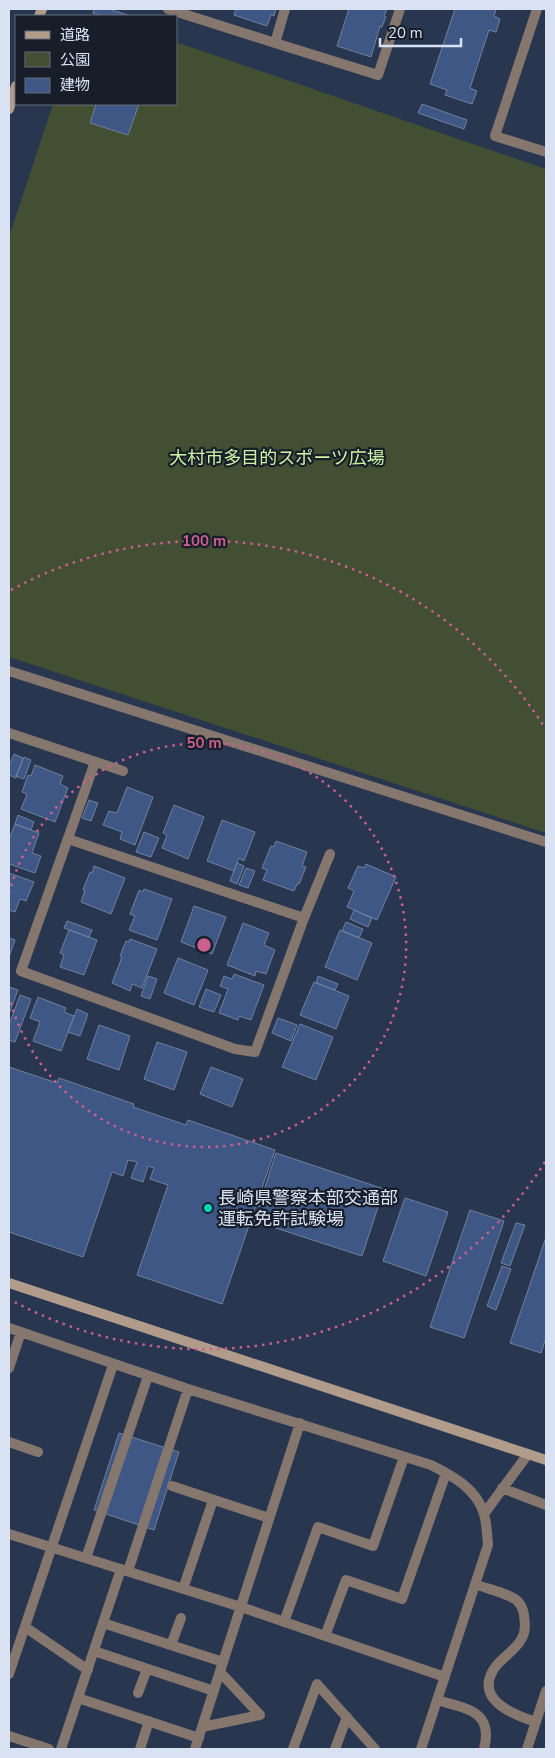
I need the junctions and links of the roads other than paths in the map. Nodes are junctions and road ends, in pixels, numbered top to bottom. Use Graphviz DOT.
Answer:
graph roads {
  1 [pos="168,9"];
  2 [pos="285,9"];
  3 [pos="400,9"];
  4 [pos="537,9"];
  5 [pos="275,43"];
  6 [pos="15,89"];
  7 [pos="9,109"];
  8 [pos="546,152"];
  9 [pos="9,670"];
  10 [pos="9,733"];
  11 [pos="95,762"];
  12 [pos="123,771"];
  13 [pos="68,839"];
  14 [pos="546,842"];
  15 [pos="330,854"];
  16 [pos="304,918"];
  17 [pos="9,1283"];
  18 [pos="9,1328"];
  19 [pos="21,1332"];
  20 [pos="114,1365"];
  21 [pos="9,1368"];
  22 [pos="148,1376"];
  23 [pos="188,1389"];
  24 [pos="300,1423"];
  25 [pos="9,1442"];
  26 [pos="38,1452"];
  27 [pos="528,1454"];
  28 [pos="404,1457"];
  29 [pos="546,1460"];
  30 [pos="446,1473"];
  31 [pos="172,1486"];
  32 [pos="502,1488"];
  33 [pos="213,1500"];
  34 [pos="546,1505"];
  35 [pos="484,1514"];
  36 [pos="269,1518"];
  37 [pos="9,1534"];
  38 [pos="52,1547"];
  39 [pos="86,1558"];
  40 [pos="124,1570"];
  41 [pos="475,1584"];
  42 [pos="184,1589"];
  43 [pos="241,1607"];
  44 [pos="181,1618"];
  45 [pos="284,1622"];
  46 [pos="103,1623"];
  47 [pos="25,1627"];
  48 [pos="325,1636"];
  49 [pos="171,1645"];
  50 [pos="94,1651"];
  51 [pos="222,1667"];
  52 [pos="147,1669"];
  53 [pos="88,1670"];
  54 [pos="9,1674"];
  55 [pos="445,1676"];
  56 [pos="214,1691"];
  57 [pos="546,1691"];
  58 [pos="138,1692"];
  59 [pos="78,1698"];
  60 [pos="437,1700"];
  61 [pos="347,1717"];
  62 [pos="149,1721"];
  63 [pos="536,1722"];
  64 [pos="202,1727"];
  65 [pos="9,1736"];
  66 [pos="199,1738"];
  67 [pos="49,1749"];
  68 [pos="61,1749"];
  69 [pos="140,1749"];
  70 [pos="195,1749"];
  71 [pos="293,1749"];
  72 [pos="335,1749"];
  73 [pos="375,1749"];
  74 [pos="421,1749"];
  75 [pos="484,1749"];
  76 [pos="527,1749"];
  1 -- 5 [label="street"];
  2 -- 5 [label="street"];
  3 -- 5 [label="street"];
  4 -- 8 [label="street"];
  6 -- 7 [label="street"];
  9 -- 14 [label="street"];
  10 -- 11 [label="street"];
  11 -- 12 [label="street"];
  11 -- 13 [label="street"];
  13 -- 16 [label="street"];
  13 -- 16 [label="street"];
  15 -- 16 [label="street"];
  17 -- 27 [label="street"];
  18 -- 19 [label="street"];
  19 -- 20 [label="street"];
  19 -- 21 [label="street"];
  20 -- 22 [label="street"];
  20 -- 38 [label="street"];
  22 -- 23 [label="street"];
  22 -- 39 [label="street"];
  23 -- 24 [label="street"];
  23 -- 40 [label="street"];
  24 -- 28 [label="street"];
  24 -- 36 [label="street"];
  25 -- 26 [label="street"];
  27 -- 29 [label="street"];
  27 -- 32 [label="street"];
  28 -- 30 [label="street"];
  28 -- 45 [label="street"];
  30 -- 35 [label="street"];
  30 -- 48 [label="street"];
  31 -- 33 [label="street"];
  32 -- 34 [label="street"];
  32 -- 35 [label="street"];
  33 -- 36 [label="street"];
  33 -- 42 [label="street"];
  35 -- 41 [label="street"];
  36 -- 43 [label="street"];
  37 -- 38 [label="street"];
  38 -- 39 [label="street"];
  38 -- 47 [label="street"];
  39 -- 40 [label="street"];
  40 -- 42 [label="street"];
  40 -- 46 [label="street"];
  41 -- 55 [label="street"];
  41 -- 63 [label="street"];
  42 -- 43 [label="street"];
  43 -- 45 [label="street"];
  43 -- 51 [label="street"];
  44 -- 49 [label="street"];
  45 -- 48 [label="street"];
  46 -- 49 [label="street"];
  46 -- 50 [label="street"];
  47 -- 53 [label="street"];
  47 -- 54 [label="street"];
  48 -- 55 [label="street"];
  49 -- 51 [label="street"];
  50 -- 52 [label="street"];
  50 -- 53 [label="street"];
  51 -- 56 [label="street"];
  51 -- 64 [label="street"];
  52 -- 56 [label="street"];
  52 -- 58 [label="street"];
  53 -- 59 [label="street"];
  55 -- 60 [label="street"];
  56 -- 64 [label="street"];
  57 -- 63 [label="street"];
  59 -- 62 [label="street"];
  59 -- 68 [label="street"];
  60 -- 74 [label="street"];
  60 -- 75 [label="street"];
  61 -- 71 [label="street"];
  61 -- 72 [label="street"];
  61 -- 73 [label="street"];
  62 -- 66 [label="street"];
  62 -- 69 [label="street"];
  63 -- 76 [label="street"];
  64 -- 66 [label="street"];
  65 -- 67 [label="street"];
  66 -- 70 [label="street"];
}
